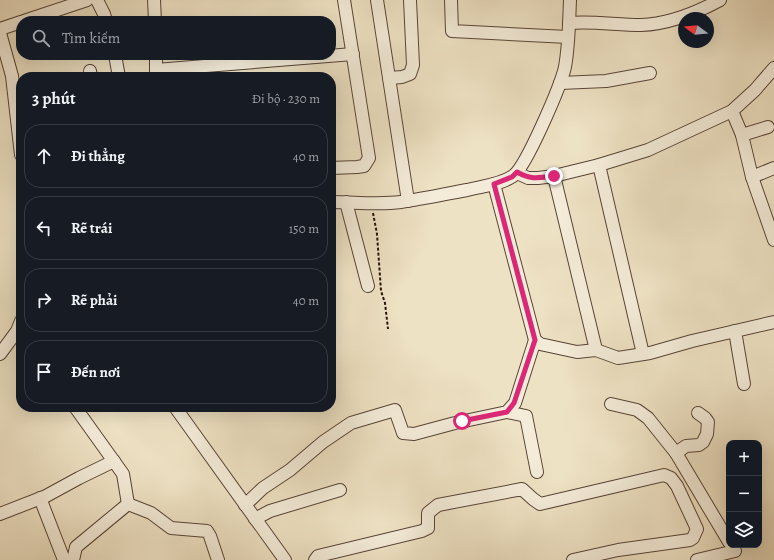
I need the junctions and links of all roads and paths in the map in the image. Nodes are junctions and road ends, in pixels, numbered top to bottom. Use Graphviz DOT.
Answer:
graph roads {
  1 [pos="87,0"];
  2 [pos="97,0"];
  3 [pos="154,0"];
  4 [pos="344,0"];
  5 [pos="377,0"];
  6 [pos="410,0"];
  7 [pos="451,0"];
  8 [pos="570,0"];
  9 [pos="720,0"];
  10 [pos="39,16"];
  11 [pos="105,16"];
  12 [pos="155,16"];
  13 [pos="569,23"];
  14 [pos="16,24"];
  15 [pos="0,29"];
  16 [pos="0,33"];
  17 [pos="568,37"];
  18 [pos="352,54"];
  19 [pos="336,56"];
  20 [pos="117,60"];
  21 [pos="156,60"];
  22 [pos="290,60"];
  23 [pos="118,72"];
  24 [pos="156,72"];
  25 [pos="166,72"];
  26 [pos="650,73"];
  27 [pos="772,75"];
  28 [pos="389,78"];
  29 [pos="560,83"];
  30 [pos="16,111"];
  31 [pos="732,111"];
  32 [pos="768,126"];
  33 [pos="742,135"];
  34 [pos="600,165"];
  35 [pos="336,168"];
  36 [pos="774,168"];
  37 [pos="517,172"];
  38 [pos="554,176"];
  39 [pos="752,177"];
  40 [pos="494,184"];
  41 [pos="408,201"];
  42 [pos="336,202"];
  43 [pos="346,202"];
  44 [pos="371,202"];
  45 [pos="774,240"];
  46 [pos="368,286"];
  47 [pos="774,322"];
  48 [pos="388,329"];
  49 [pos="735,331"];
  50 [pos="535,340"];
  51 [pos="16,341"];
  52 [pos="596,350"];
  53 [pos="0,354"];
  54 [pos="643,354"];
  55 [pos="744,384"];
  56 [pos="611,404"];
  57 [pos="78,412"];
  58 [pos="178,412"];
  59 [pos="507,412"];
  60 [pos="698,413"];
  61 [pos="676,453"];
  62 [pos="114,461"];
  63 [pos="537,472"];
  64 [pos="340,490"];
  65 [pos="40,498"];
  66 [pos="128,504"];
  67 [pos="246,505"];
  68 [pos="0,514"];
  69 [pos="256,519"];
  70 [pos="733,550"];
  71 [pos="619,555"];
  72 [pos="64,560"];
  73 [pos="73,560"];
  74 [pos="218,560"];
  75 [pos="285,560"];
  76 [pos="315,560"];
  77 [pos="572,560"];
  78 [pos="697,560"];
  1 -- 10 [label="street"];
  2 -- 11 [label="street"];
  3 -- 12 [label="street"];
  4 -- 18 [label="street"];
  5 -- 28 [label="street"];
  6 -- 28 [label="street"];
  7 -- 17 [label="street"];
  8 -- 13 [label="street"];
  9 -- 13 [label="street"];
  13 -- 17 [label="street"];
  14 -- 15 [label="street"];
  16 -- 30 [label="street"];
  17 -- 29 [label="street"];
  18 -- 19 [label="street"];
  18 -- 35 [label="street"];
  20 -- 23 [label="street"];
  21 -- 24 [label="street"];
  22 -- 25 [label="street"];
  26 -- 29 [label="street"];
  27 -- 31 [label="street"];
  28 -- 41 [label="street"];
  29 -- 37 [label="street"];
  31 -- 33 [label="street"];
  31 -- 34 [label="street"];
  32 -- 33 [label="street"];
  33 -- 39 [label="street"];
  34 -- 38 [label="street"];
  34 -- 54 [label="street"];
  36 -- 39 [label="street"];
  37 -- 38 [label="street"];
  37 -- 40 [label="street"];
  38 -- 52 [label="street"];
  39 -- 45 [label="street"];
  40 -- 41 [label="street"];
  40 -- 50 [label="street"];
  41 -- 44 [label="street"];
  42 -- 43 [label="street"];
  43 -- 44 [label="street"];
  43 -- 46 [label="street"];
  44 -- 48 [label="path"];
  47 -- 49 [label="street"];
  49 -- 54 [label="street"];
  49 -- 55 [label="street"];
  50 -- 52 [label="street"];
  50 -- 59 [label="street"];
  51 -- 53 [label="street"];
  52 -- 54 [label="street"];
  56 -- 61 [label="street"];
  57 -- 62 [label="street"];
  58 -- 67 [label="street"];
  59 -- 63 [label="street"];
  59 -- 67 [label="street"];
  60 -- 61 [label="street"];
  61 -- 70 [label="street"];
  62 -- 65 [label="street"];
  62 -- 66 [label="street"];
  64 -- 69 [label="street"];
  65 -- 68 [label="street"];
  65 -- 72 [label="street"];
  66 -- 73 [label="street"];
  66 -- 74 [label="street"];
  67 -- 69 [label="street"];
  69 -- 75 [label="street"];
  70 -- 78 [label="street"];
  71 -- 76 [label="street"];
  71 -- 77 [label="street"];
}
